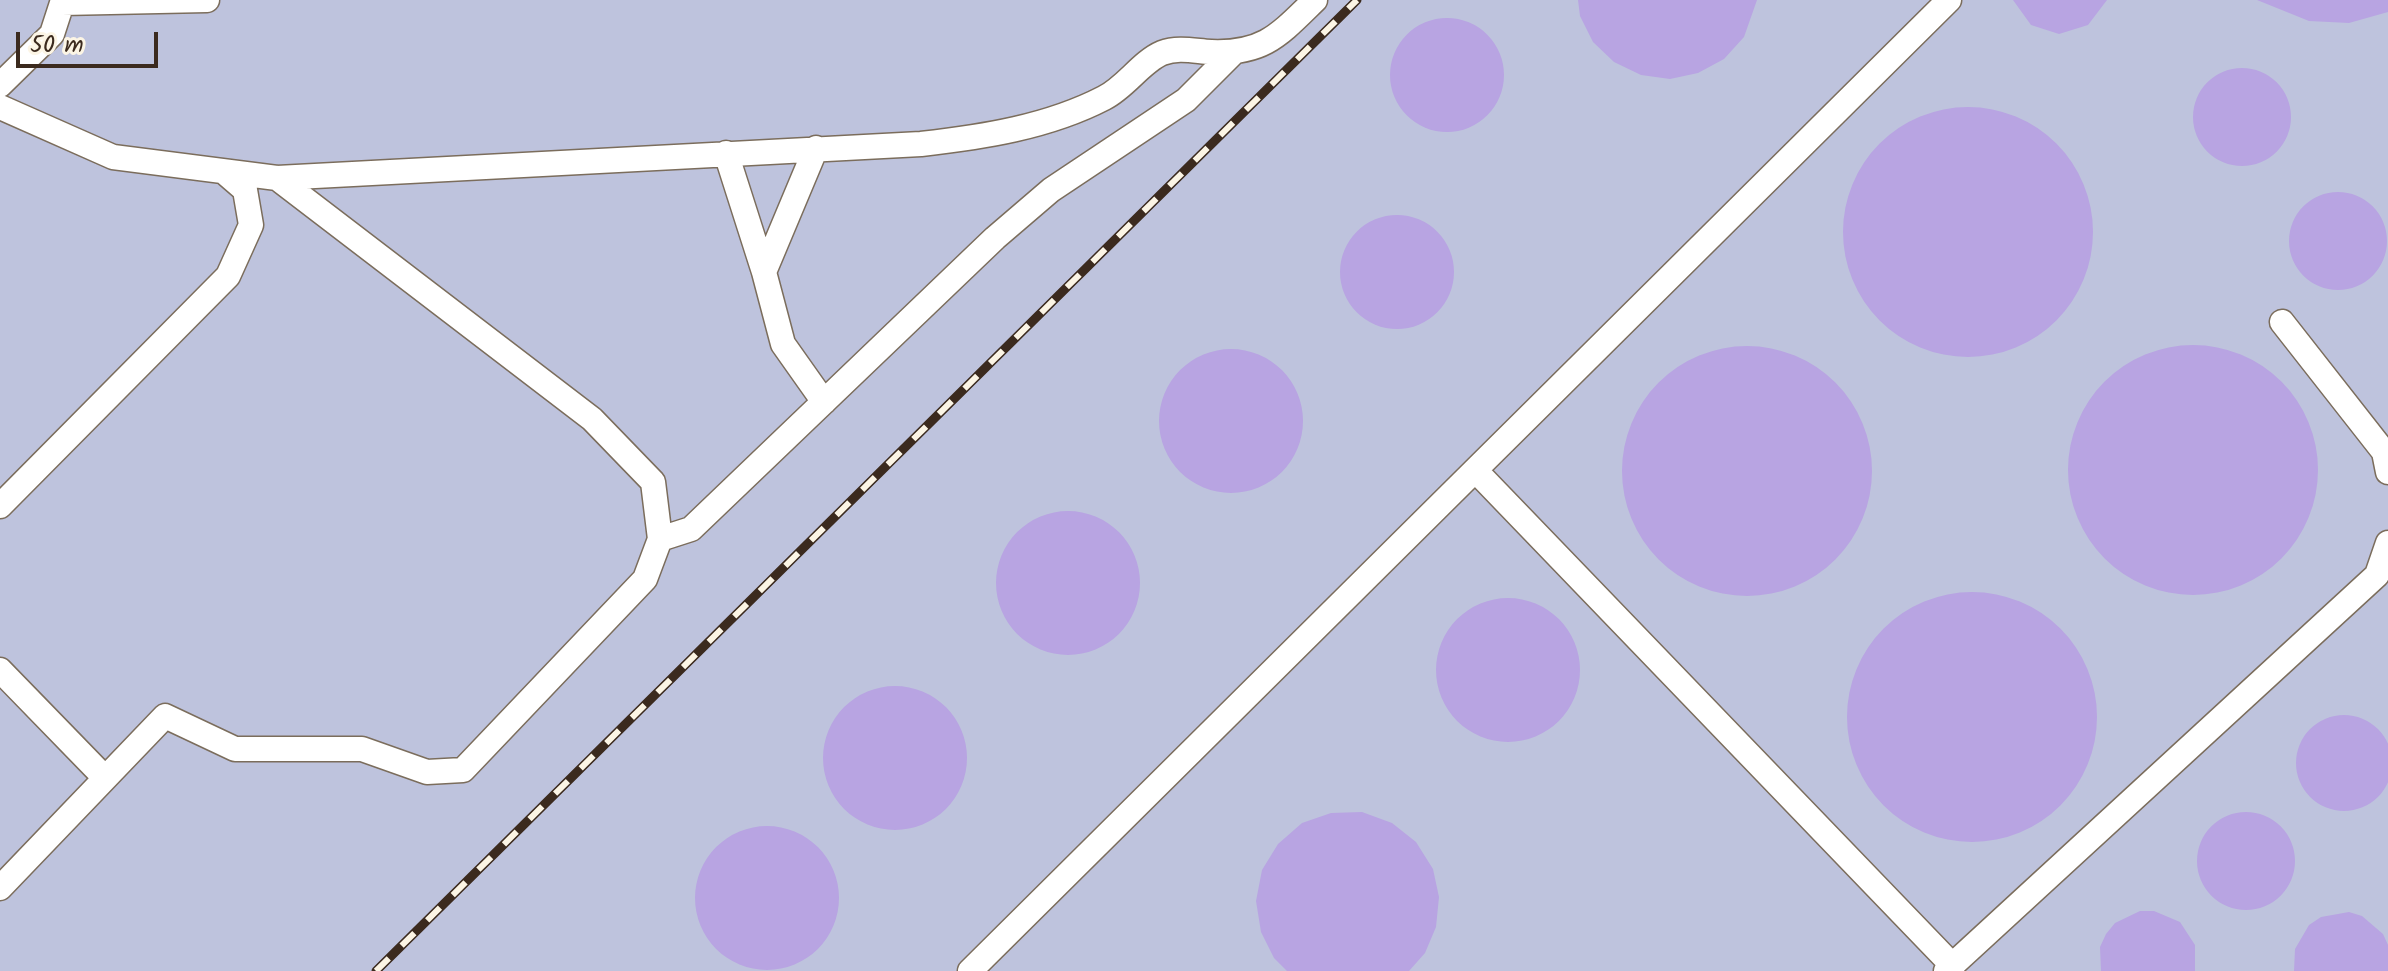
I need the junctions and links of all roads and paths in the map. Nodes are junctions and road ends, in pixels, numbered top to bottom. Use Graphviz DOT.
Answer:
graph roads {
  1 [pos="190,0"];
  2 [pos="207,0"];
  3 [pos="1315,0"];
  4 [pos="1949,0"];
  5 [pos="62,2"];
  6 [pos="1233,53"];
  7 [pos="0,85"];
  8 [pos="0,107"];
  9 [pos="816,148"];
  10 [pos="726,153"];
  11 [pos="223,171"];
  12 [pos="277,178"];
  13 [pos="764,272"];
  14 [pos="2282,322"];
  15 [pos="824,402"];
  16 [pos="1476,471"];
  17 [pos="2388,472"];
  18 [pos="0,506"];
  19 [pos="660,539"];
  20 [pos="2388,543"];
  21 [pos="0,670"];
  22 [pos="105,778"];
  23 [pos="0,888"];
  24 [pos="1949,968"];
  25 [pos="970,971"];
  1 -- 2 [label="lane"];
  1 -- 5 [label="lane"];
  3 -- 6 [label="lane"];
  4 -- 16 [label="lane"];
  5 -- 7 [label="lane"];
  6 -- 9 [label="lane"];
  6 -- 15 [label="lane"];
  8 -- 11 [label="lane"];
  9 -- 10 [label="lane"];
  9 -- 13 [label="lane"];
  10 -- 12 [label="lane"];
  10 -- 13 [label="lane"];
  11 -- 12 [label="lane"];
  11 -- 18 [label="lane"];
  12 -- 19 [label="lane"];
  13 -- 15 [label="lane"];
  14 -- 17 [label="lane"];
  15 -- 19 [label="lane"];
  16 -- 24 [label="lane"];
  16 -- 25 [label="lane"];
  19 -- 22 [label="lane"];
  20 -- 24 [label="lane"];
  21 -- 22 [label="lane"];
  22 -- 23 [label="lane"];
}
